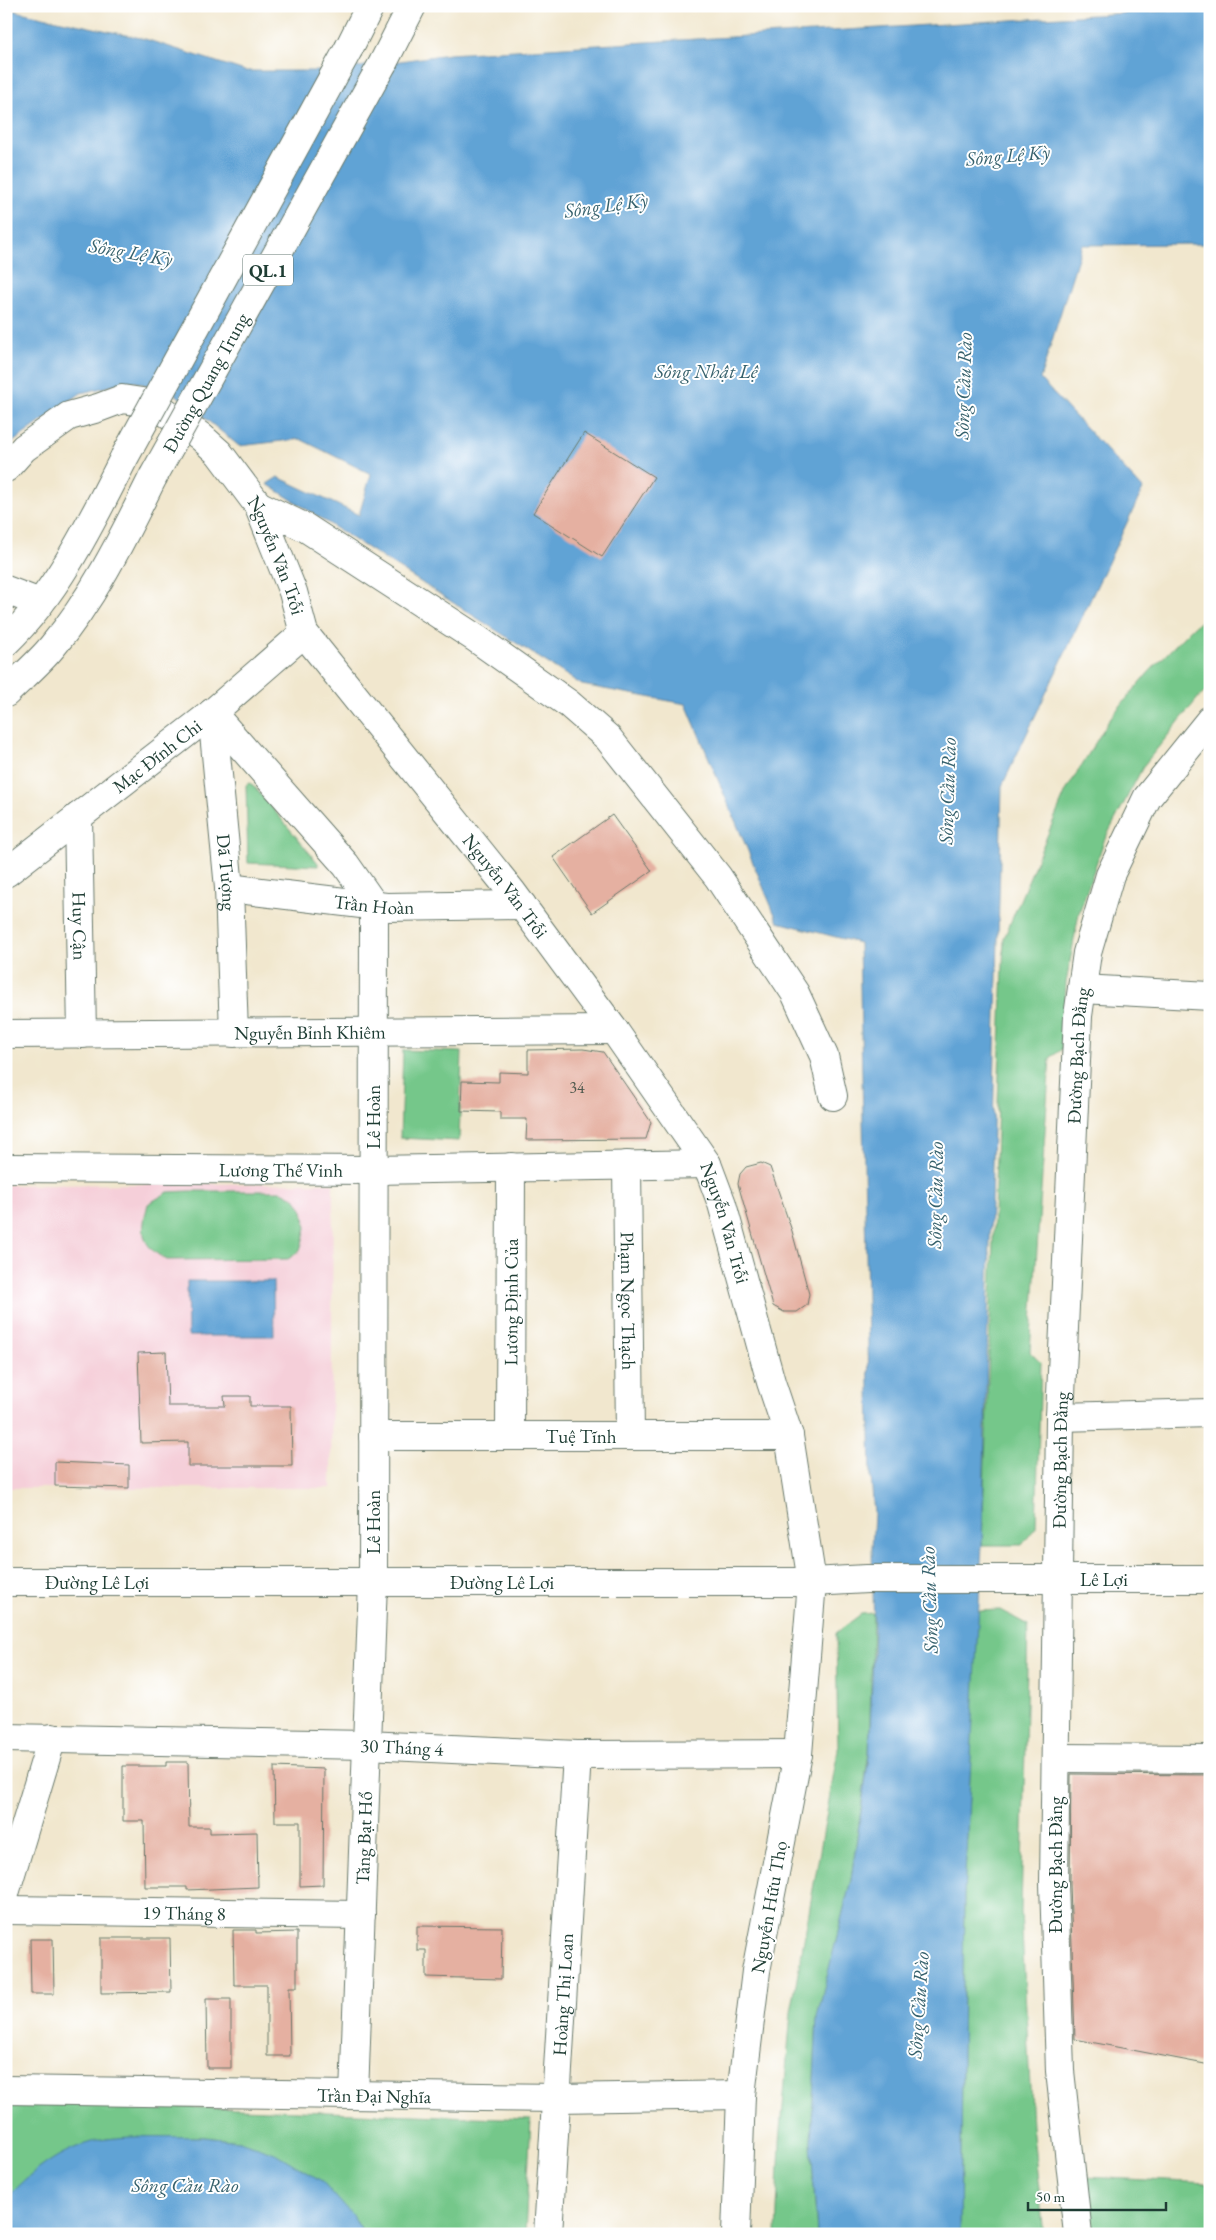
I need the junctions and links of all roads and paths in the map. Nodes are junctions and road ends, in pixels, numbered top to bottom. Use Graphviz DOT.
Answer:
graph roads {
  1 [pos="370,6"];
  2 [pos="412,6"];
  3 [pos="426,6"];
  4 [pos="387,57"];
  5 [pos="6,468"];
  6 [pos="258,505"];
  7 [pos="6,590"];
  8 [pos="40,603"];
  9 [pos="304,633"];
  10 [pos="6,642"];
  11 [pos="6,693"];
  12 [pos="212,713"];
  13 [pos="1210,720"];
  14 [pos="78,817"];
  15 [pos="6,873"];
  16 [pos="229,888"];
  17 [pos="374,905"];
  18 [pos="522,906"];
  19 [pos="1082,989"];
  20 [pos="1210,996"];
  21 [pos="614,1030"];
  22 [pos="373,1032"];
  23 [pos="234,1033"];
  24 [pos="6,1034"];
  25 [pos="82,1034"];
  26 [pos="833,1096"];
  27 [pos="707,1164"];
  28 [pos="627,1165"];
  29 [pos="511,1167"];
  30 [pos="6,1168"];
  31 [pos="374,1170"];
  32 [pos="1210,1413"];
  33 [pos="1060,1417"];
  34 [pos="373,1436"];
  35 [pos="510,1436"];
  36 [pos="630,1436"];
  37 [pos="788,1436"];
  38 [pos="997,1579"];
  39 [pos="1210,1579"];
  40 [pos="1058,1580"];
  41 [pos="6,1582"];
  42 [pos="373,1582"];
  43 [pos="812,1582"];
  44 [pos="6,1738"];
  45 [pos="52,1738"];
  46 [pos="367,1745"];
  47 [pos="798,1754"];
  48 [pos="577,1755"];
  49 [pos="1056,1758"];
  50 [pos="1210,1758"];
  51 [pos="6,1890"];
  52 [pos="6,1910"];
  53 [pos="361,1915"];
  54 [pos="6,2090"];
  55 [pos="354,2095"];
  56 [pos="741,2095"];
  57 [pos="556,2098"];
  58 [pos="548,2234"];
  59 [pos="736,2234"];
  60 [pos="1078,2234"];
  1 -- 8 [label="street, Đường Quang Trung / QL.1, bridge"];
  2 -- 4 [label="street, Đường Quang Trung / QL.1"];
  3 -- 4 [label="street"];
  4 -- 11 [label="street, Đường Quang Trung / QL.1, bridge"];
  5 -- 6 [label="street, Nguyễn Văn Trỗi"];
  6 -- 9 [label="street, Nguyễn Văn Trỗi"];
  6 -- 26 [label="street"];
  7 -- 8 [label="street"];
  8 -- 10 [label="street, Đường Quang Trung / QL.1"];
  9 -- 12 [label="street, Mạc Đĩnh Chi"];
  9 -- 18 [label="street, Nguyễn Văn Trỗi"];
  12 -- 14 [label="street, Mạc Đĩnh Chi"];
  12 -- 16 [label="street, Dã Tượng"];
  12 -- 17 [label="street"];
  13 -- 19 [label="street, Đường Bạch Đằng"];
  14 -- 15 [label="street, Mạc Đĩnh Chi"];
  14 -- 25 [label="street, Huy Cận"];
  16 -- 17 [label="street, Trần Hoàn"];
  16 -- 23 [label="street, Dã Tượng"];
  17 -- 18 [label="street, Trần Hoàn"];
  17 -- 22 [label="street, Lê Hoàn"];
  18 -- 21 [label="street, Nguyễn Văn Trỗi"];
  19 -- 20 [label="street"];
  19 -- 33 [label="street, Đường Bạch Đằng"];
  21 -- 22 [label="street, Nguyễn Bỉnh Khiêm"];
  21 -- 27 [label="street, Nguyễn Văn Trỗi"];
  22 -- 23 [label="street, Nguyễn Bỉnh Khiêm"];
  22 -- 31 [label="street, Lê Hoàn"];
  23 -- 25 [label="street, Nguyễn Bỉnh Khiêm"];
  24 -- 25 [label="street, Nguyễn Bỉnh Khiêm"];
  27 -- 28 [label="street, Lương Thế Vinh"];
  27 -- 37 [label="street, Nguyễn Văn Trỗi"];
  28 -- 29 [label="street, Lương Thế Vinh"];
  28 -- 36 [label="street, Phạm Ngọc Thạch"];
  29 -- 31 [label="street, Lương Thế Vinh"];
  29 -- 35 [label="street, Lương Định Của"];
  30 -- 31 [label="street, Lương Thế Vinh"];
  31 -- 34 [label="street, Lê Hoàn"];
  32 -- 33 [label="street"];
  33 -- 40 [label="street, Đường Bạch Đằng"];
  34 -- 35 [label="street, Tuệ Tĩnh"];
  34 -- 42 [label="street, Lê Hoàn"];
  35 -- 36 [label="street, Tuệ Tĩnh"];
  36 -- 37 [label="street, Tuệ Tĩnh"];
  37 -- 43 [label="street, Nguyễn Văn Trỗi"];
  38 -- 40 [label="street, Lê Lợi"];
  38 -- 43 [label="street, Đường Lê Lợi"];
  39 -- 40 [label="street, Lê Lợi"];
  40 -- 49 [label="street, Đường Bạch Đằng"];
  41 -- 42 [label="street, Đường Lê Lợi"];
  42 -- 43 [label="street, Đường Lê Lợi"];
  42 -- 46 [label="street, Tăng Bạt Hổ"];
  43 -- 47 [label="street, Nguyễn Hữu Thọ"];
  44 -- 45 [label="street, 30 Tháng 4"];
  45 -- 46 [label="street, 30 Tháng 4"];
  45 -- 51 [label="street"];
  46 -- 48 [label="street, 30 Tháng 4"];
  46 -- 53 [label="street, Tăng Bạt Hổ"];
  47 -- 48 [label="street, 30 Tháng 4"];
  47 -- 56 [label="street, Nguyễn Hữu Thọ"];
  48 -- 57 [label="street, Hoàng Thị Loan"];
  49 -- 50 [label="street"];
  49 -- 60 [label="street, Đường Bạch Đằng"];
  52 -- 53 [label="street, 19 Tháng 8"];
  53 -- 55 [label="street, Tăng Bạt Hổ"];
  54 -- 55 [label="street, Trần Đại Nghĩa"];
  55 -- 57 [label="street, Trần Đại Nghĩa"];
  56 -- 57 [label="street, Trần Đại Nghĩa"];
  56 -- 59 [label="street, Nguyễn Hữu Thọ"];
  57 -- 58 [label="street, Hoàng Thị Loan"];
}
